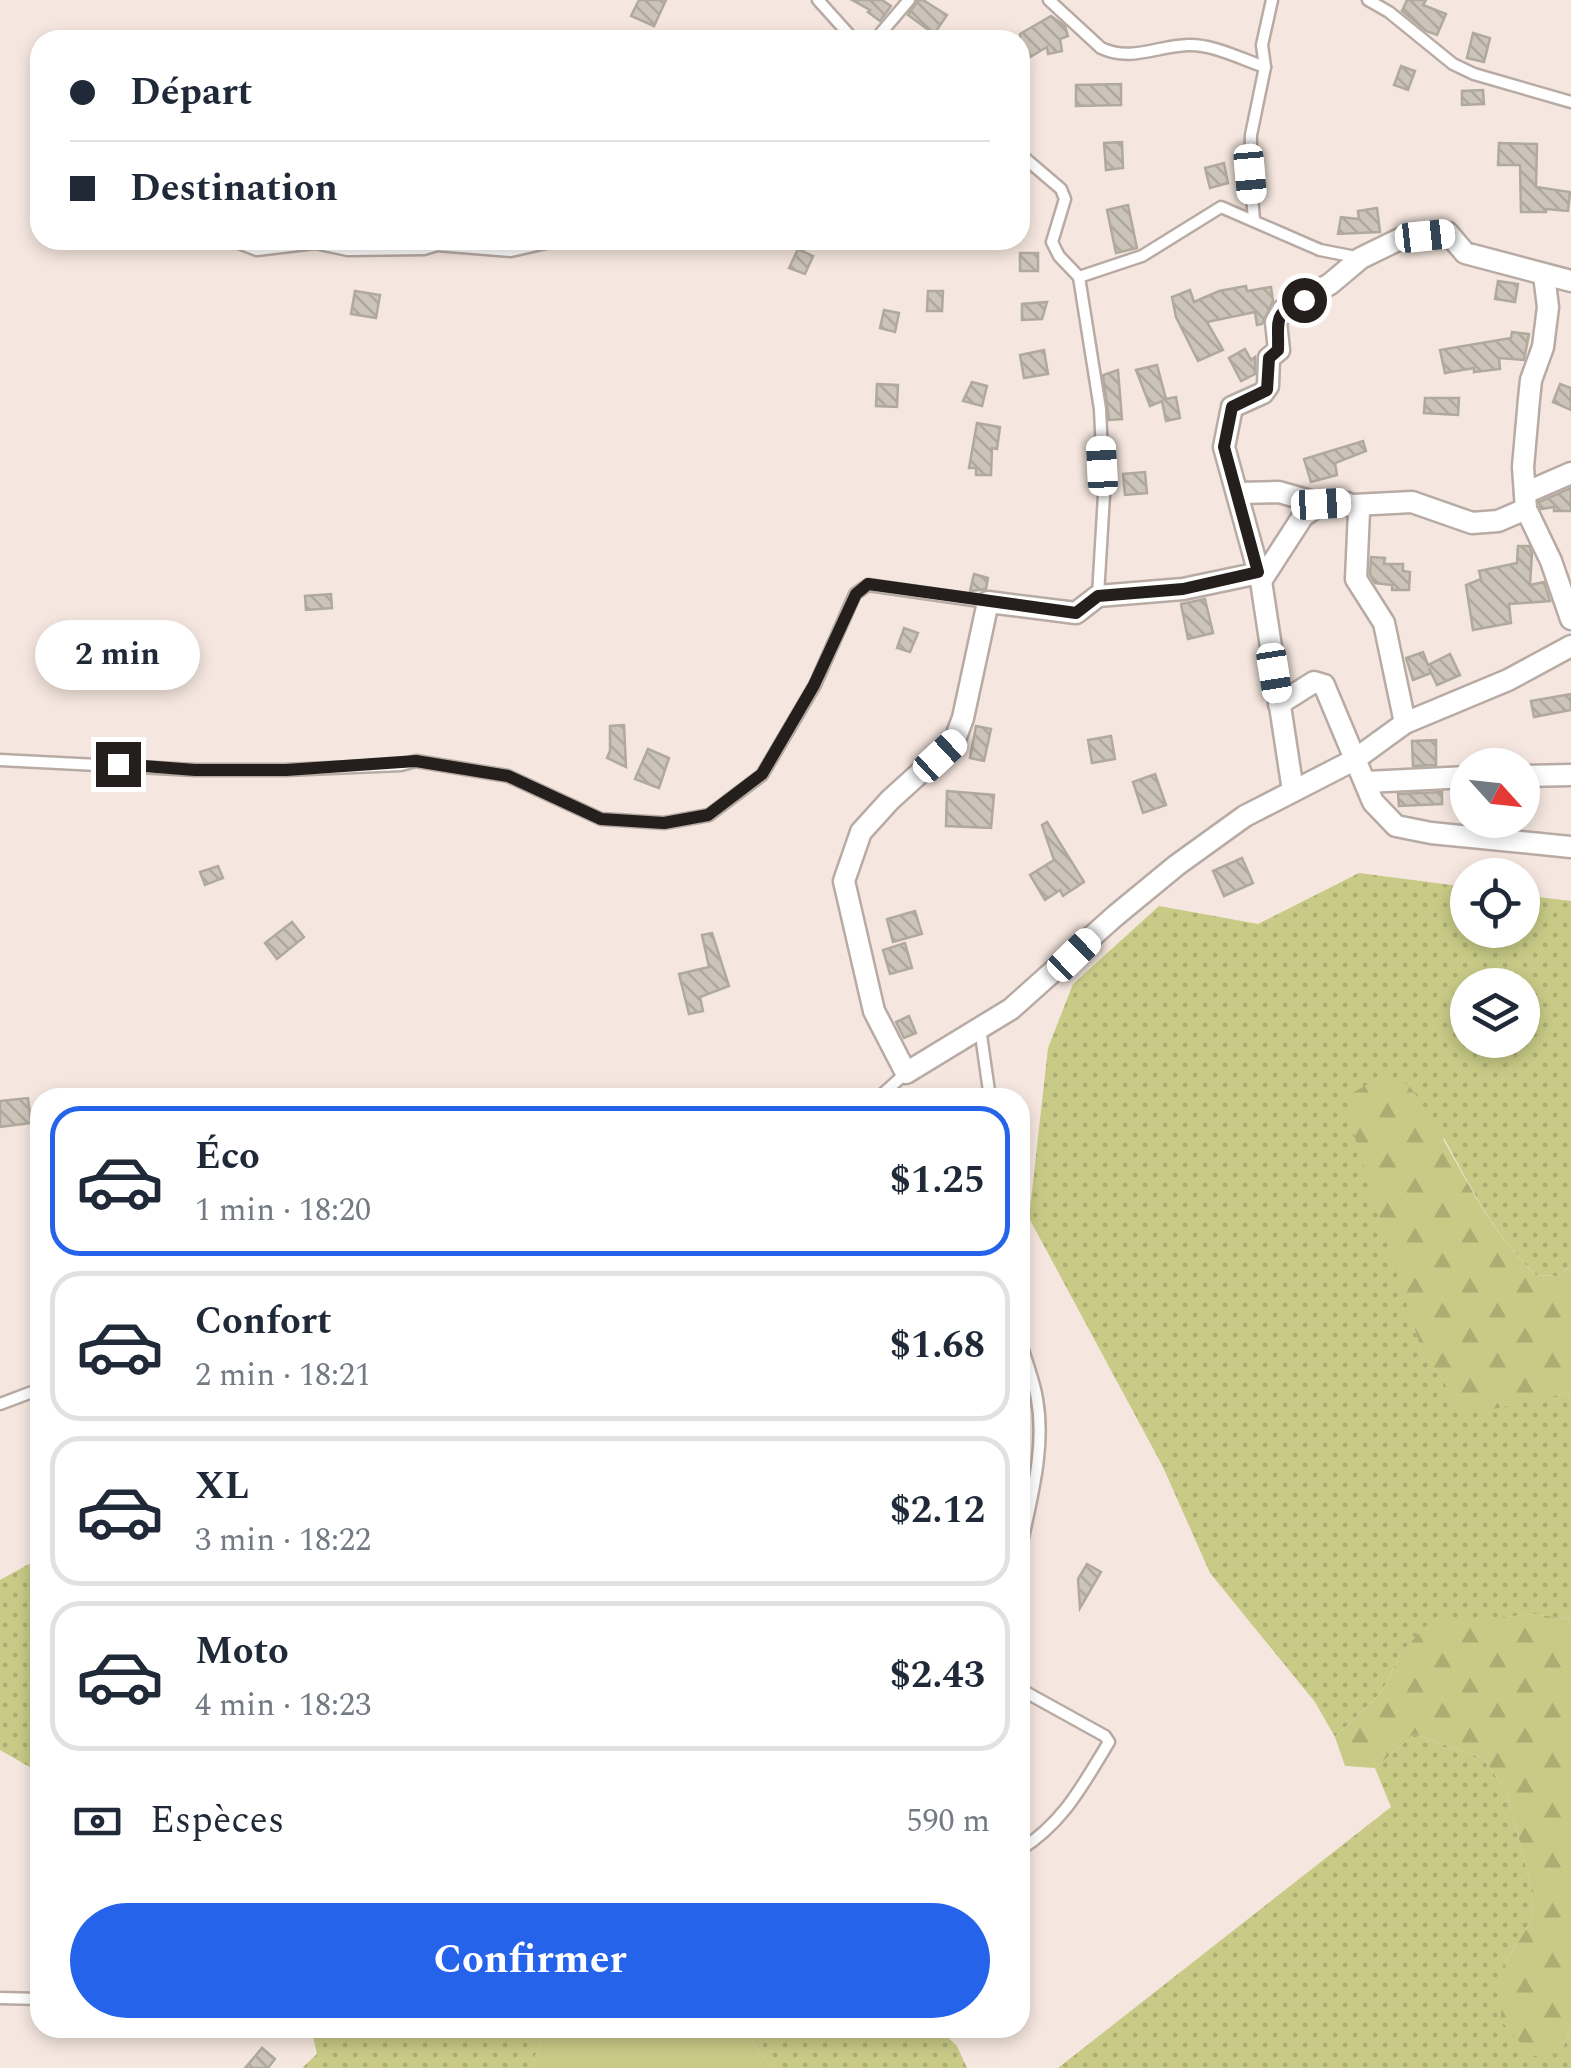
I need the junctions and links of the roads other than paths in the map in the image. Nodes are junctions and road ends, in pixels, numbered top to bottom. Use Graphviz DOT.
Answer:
graph roads {
  1 [pos="818,0"];
  2 [pos="909,0"];
  3 [pos="1049,0"];
  4 [pos="1272,0"];
  5 [pos="1368,0"];
  6 [pos="845,30"];
  7 [pos="884,30"];
  8 [pos="1265,68"];
  9 [pos="1571,102"];
  10 [pos="1030,164"];
  11 [pos="1254,219"];
  12 [pos="1361,258"];
  13 [pos="1544,275"];
  14 [pos="1079,278"];
  15 [pos="1571,281"];
  16 [pos="1571,473"];
  17 [pos="1238,494"];
  18 [pos="1526,501"];
  19 [pos="1321,504"];
  20 [pos="1354,505"];
  21 [pos="1260,577"];
  22 [pos="1098,596"];
  23 [pos="988,602"];
  24 [pos="1571,620"];
  25 [pos="1571,646"];
  26 [pos="1279,704"];
  27 [pos="1405,723"];
  28 [pos="0,760"];
  29 [pos="1354,760"];
  30 [pos="1571,775"];
  31 [pos="1540,776"];
  32 [pos="1450,777"];
  33 [pos="1366,782"];
  34 [pos="1293,791"];
  35 [pos="1571,847"];
  36 [pos="980,1026"];
  37 [pos="906,1073"];
  38 [pos="889,1088"];
  39 [pos="989,1088"];
  40 [pos="1030,1372"];
  41 [pos="30,1393"];
  42 [pos="0,1404"];
  43 [pos="1030,1503"];
  44 [pos="1030,1695"];
  45 [pos="1030,1844"];
  46 [pos="0,1998"];
  47 [pos="30,1999"];
  1 -- 6 [label="lane"];
  2 -- 7 [label="lane"];
  3 -- 8 [label="lane"];
  4 -- 8 [label="lane"];
  5 -- 9 [label="lane"];
  8 -- 11 [label="lane"];
  10 -- 14 [label="lane"];
  11 -- 12 [label="lane"];
  11 -- 14 [label="lane"];
  12 -- 13 [label="street"];
  12 -- 17 [label="street"];
  13 -- 15 [label="street"];
  13 -- 18 [label="street"];
  14 -- 22 [label="lane"];
  16 -- 18 [label="street"];
  17 -- 19 [label="street"];
  17 -- 21 [label="street"];
  18 -- 20 [label="street"];
  18 -- 24 [label="street"];
  19 -- 20 [label="street"];
  19 -- 21 [label="street"];
  20 -- 27 [label="street"];
  21 -- 22 [label="street"];
  21 -- 26 [label="street"];
  22 -- 23 [label="street"];
  23 -- 28 [label="lane"];
  23 -- 37 [label="street"];
  25 -- 27 [label="street"];
  26 -- 29 [label="street"];
  26 -- 34 [label="street"];
  27 -- 29 [label="street"];
  29 -- 33 [label="street"];
  29 -- 34 [label="street"];
  30 -- 31 [label="street"];
  32 -- 33 [label="street"];
  33 -- 35 [label="street"];
  34 -- 36 [label="street"];
  36 -- 37 [label="street"];
  36 -- 39 [label="lane"];
  37 -- 38 [label="lane"];
  40 -- 43 [label="lane"];
  41 -- 42 [label="lane"];
  44 -- 45 [label="lane"];
  46 -- 47 [label="lane"];
}
